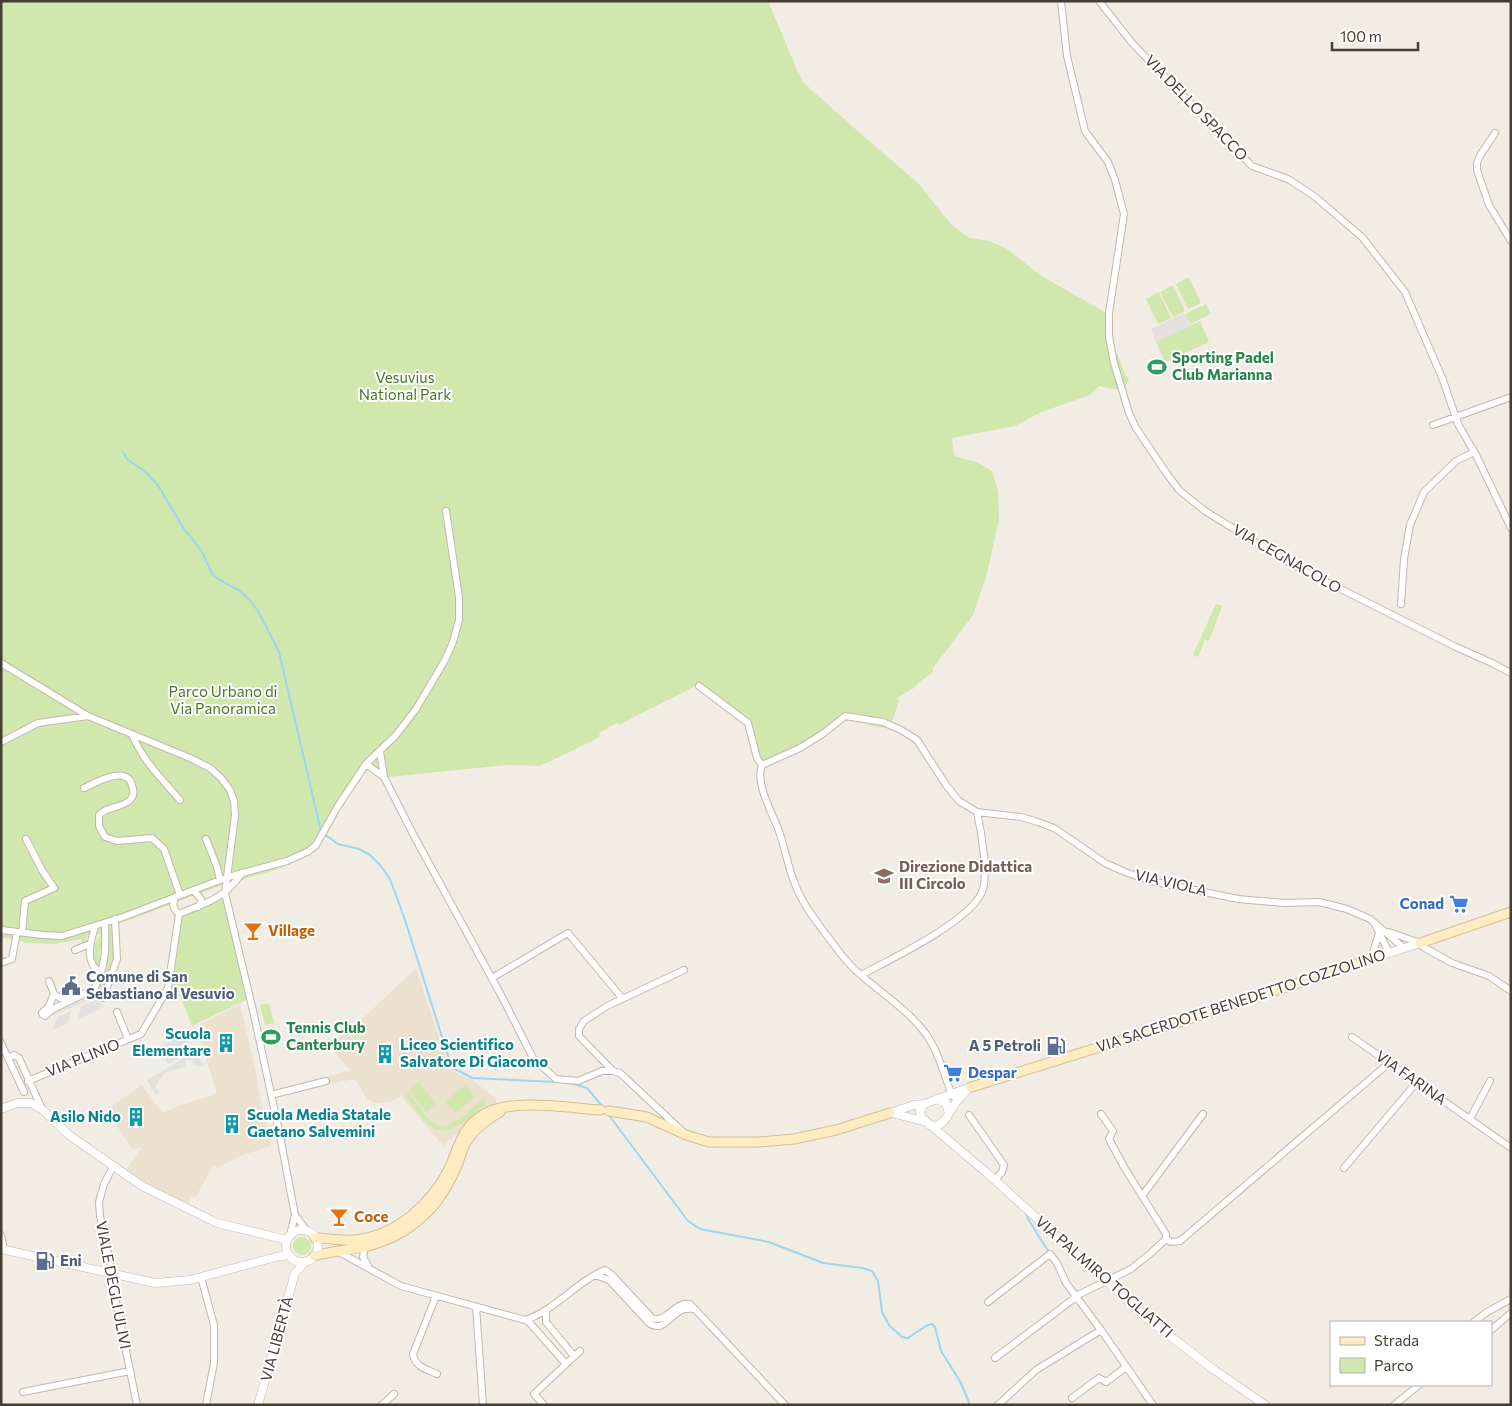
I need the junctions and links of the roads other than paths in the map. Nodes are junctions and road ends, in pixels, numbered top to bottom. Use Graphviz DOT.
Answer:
graph roads {
  1 [pos="1061,1"];
  2 [pos="1099,1"];
  3 [pos="1495,133"];
  4 [pos="1511,241"];
  5 [pos="1511,397"];
  6 [pos="1456,416"];
  7 [pos="1433,425"];
  8 [pos="1474,452"];
  9 [pos="446,510"];
  10 [pos="1511,528"];
  11 [pos="1401,604"];
  12 [pos="1,663"];
  13 [pos="1511,673"];
  14 [pos="699,686"];
  15 [pos="88,716"];
  16 [pos="132,734"];
  17 [pos="1,742"];
  18 [pos="380,751"];
  19 [pos="366,764"];
  20 [pos="762,765"];
  21 [pos="384,776"];
  22 [pos="84,788"];
  23 [pos="180,800"];
  24 [pos="977,812"];
  25 [pos="26,839"];
  26 [pos="206,839"];
  27 [pos="242,873"];
  28 [pos="228,877"];
  29 [pos="218,881"];
  30 [pos="203,887"];
  31 [pos="194,891"];
  32 [pos="225,893"];
  33 [pos="177,896"];
  34 [pos="210,902"];
  35 [pos="198,907"];
  36 [pos="1511,912"];
  37 [pos="179,914"];
  38 [pos="116,920"];
  39 [pos="105,923"];
  40 [pos="95,926"];
  41 [pos="1,930"];
  42 [pos="20,932"];
  43 [pos="1382,932"];
  44 [pos="1420,943"];
  45 [pos="90,944"];
  46 [pos="1404,948"];
  47 [pos="75,950"];
  48 [pos="1389,953"];
  49 [pos="1371,959"];
  50 [pos="1,963"];
  51 [pos="684,970"];
  52 [pos="101,973"];
  53 [pos="861,975"];
  54 [pos="492,978"];
  55 [pos="49,981"];
  56 [pos="1511,991"];
  57 [pos="54,994"];
  58 [pos="76,998"];
  59 [pos="103,998"];
  60 [pos="622,998"];
  61 [pos="117,1012"];
  62 [pos="1352,1037"];
  63 [pos="128,1039"];
  64 [pos="1,1043"];
  65 [pos="8,1058"];
  66 [pos="1389,1063"];
  67 [pos="613,1071"];
  68 [pos="28,1081"];
  69 [pos="326,1081"];
  70 [pos="1417,1082"];
  71 [pos="1490,1082"];
  72 [pos="971,1087"];
  73 [pos="24,1092"];
  74 [pos="951,1093"];
  75 [pos="271,1095"];
  76 [pos="937,1099"];
  77 [pos="957,1100"];
  78 [pos="23,1102"];
  79 [pos="924,1104"];
  80 [pos="514,1107"];
  81 [pos="1,1109"];
  82 [pos="43,1110"];
  83 [pos="890,1113"];
  84 [pos="1101,1114"];
  85 [pos="1203,1114"];
  86 [pos="948,1115"];
  87 [pos="969,1115"];
  88 [pos="1470,1119"];
  89 [pos="925,1122"];
  90 [pos="686,1135"];
  91 [pos="949,1141"];
  92 [pos="1511,1148"];
  93 [pos="113,1167"];
  94 [pos="1344,1168"];
  95 [pos="995,1180"];
  96 [pos="1142,1196"];
  97 [pos="295,1215"];
  98 [pos="307,1231"];
  99 [pos="1,1235"];
  100 [pos="288,1238"];
  101 [pos="315,1238"];
  102 [pos="1166,1238"];
  103 [pos="365,1246"];
  104 [pos="3,1249"];
  105 [pos="337,1250"];
  106 [pos="314,1256"];
  107 [pos="289,1257"];
  108 [pos="305,1262"];
  109 [pos="370,1269"];
  110 [pos="112,1273"];
  111 [pos="295,1273"];
  112 [pos="201,1277"];
  113 [pos="1106,1281"];
  114 [pos="436,1296"];
  115 [pos="1076,1296"];
  116 [pos="1511,1299"];
  117 [pos="988,1302"];
  118 [pos="476,1307"];
  119 [pos="546,1310"];
  120 [pos="1511,1313"];
  121 [pos="526,1320"];
  122 [pos="1475,1321"];
  123 [pos="1492,1329"];
  124 [pos="1102,1330"];
  125 [pos="553,1331"];
  126 [pos="542,1336"];
  127 [pos="994,1358"];
  128 [pos="566,1364"];
  129 [pos="1126,1367"];
  130 [pos="130,1371"];
  131 [pos="437,1374"];
  132 [pos="1418,1386"];
  133 [pos="22,1392"];
  134 [pos="394,1394"];
  135 [pos="1072,1398"];
  136 [pos="137,1405"];
  137 [pos="206,1405"];
  138 [pos="258,1405"];
  139 [pos="382,1405"];
  140 [pos="483,1405"];
  141 [pos="544,1405"];
  142 [pos="785,1405"];
  143 [pos="998,1405"];
  144 [pos="1153,1405"];
  145 [pos="1264,1405"];
  146 [pos="1394,1405"];
  1 -- 13 [label="street, VIA CEGNACOLO"];
  2 -- 6 [label="street, VIA DELLO SPACCO"];
  3 -- 4 [label="street"];
  5 -- 6 [label="street"];
  6 -- 7 [label="street"];
  6 -- 8 [label="street"];
  8 -- 10 [label="street"];
  8 -- 11 [label="street"];
  9 -- 18 [label="street"];
  12 -- 15 [label="street"];
  14 -- 20 [label="street"];
  15 -- 16 [label="street"];
  15 -- 17 [label="street"];
  16 -- 23 [label="street"];
  16 -- 28 [label="street"];
  18 -- 19 [label="street"];
  18 -- 21 [label="street"];
  19 -- 21 [label="street"];
  19 -- 27 [label="street"];
  20 -- 24 [label="street, VIA VIOLA"];
  20 -- 53 [label="street"];
  21 -- 54 [label="street"];
  22 -- 33 [label="street"];
  24 -- 43 [label="street, VIA VIOLA"];
  24 -- 53 [label="street"];
  25 -- 42 [label="street"];
  26 -- 29 [label="street"];
  27 -- 28 [label="street"];
  27 -- 32 [label="street"];
  28 -- 29 [label="street"];
  28 -- 32 [label="street"];
  29 -- 30 [label="street"];
  29 -- 32 [label="street"];
  30 -- 31 [label="street"];
  30 -- 34 [label="street"];
  31 -- 33 [label="street"];
  31 -- 35 [label="street"];
  32 -- 34 [label="street"];
  32 -- 75 [label="street"];
  33 -- 37 [label="street, VIA PLINIO"];
  33 -- 38 [label="street"];
  34 -- 35 [label="street"];
  35 -- 37 [label="street"];
  36 -- 44 [label="main road, VIA SACERDOTE BENEDETTO COZZOLINO"];
  37 -- 63 [label="street, VIA PLINIO"];
  38 -- 39 [label="street"];
  38 -- 59 [label="street"];
  39 -- 40 [label="street"];
  39 -- 52 [label="street"];
  40 -- 42 [label="street"];
  40 -- 45 [label="street"];
  41 -- 42 [label="street"];
  42 -- 50 [label="street"];
  43 -- 44 [label="street"];
  43 -- 46 [label="street, VIA VIOLA"];
  43 -- 48 [label="street, VIA VIOLA"];
  43 -- 49 [label="street"];
  44 -- 46 [label="street, VIA SACERDOTE BENEDETTO COZZOLINO"];
  44 -- 56 [label="street"];
  45 -- 47 [label="street"];
  45 -- 52 [label="street"];
  46 -- 48 [label="street, VIA SACERDOTE BENEDETTO COZZOLINO"];
  48 -- 49 [label="street, VIA SACERDOTE BENEDETTO COZZOLINO"];
  49 -- 72 [label="main road, VIA SACERDOTE BENEDETTO COZZOLINO"];
  51 -- 60 [label="street"];
  52 -- 58 [label="street"];
  53 -- 74 [label="street"];
  54 -- 60 [label="street"];
  54 -- 67 [label="street"];
  55 -- 57 [label="street"];
  57 -- 58 [label="street"];
  57 -- 58 [label="street"];
  60 -- 67 [label="street"];
  61 -- 63 [label="street"];
  62 -- 66 [label="street, VIA FARINA"];
  63 -- 68 [label="street, VIA PLINIO"];
  64 -- 65 [label="street"];
  65 -- 68 [label="street"];
  65 -- 73 [label="street"];
  66 -- 70 [label="street, VIA FARINA"];
  66 -- 102 [label="street"];
  67 -- 90 [label="street"];
  68 -- 73 [label="street"];
  68 -- 82 [label="street"];
  69 -- 75 [label="street"];
  70 -- 88 [label="street, VIA FARINA"];
  70 -- 94 [label="street"];
  71 -- 88 [label="street"];
  72 -- 74 [label="street, VIA SACERDOTE BENEDETTO COZZOLINO"];
  72 -- 77 [label="street, VIA SACERDOTE BENEDETTO COZZOLINO"];
  73 -- 78 [label="street"];
  74 -- 76 [label="street, VIA SACERDOTE BENEDETTO COZZOLINO"];
  74 -- 77 [label="street"];
  75 -- 97 [label="street"];
  76 -- 79 [label="street"];
  76 -- 86 [label="street"];
  77 -- 86 [label="street, VIA SACERDOTE BENEDETTO COZZOLINO"];
  78 -- 81 [label="street"];
  78 -- 82 [label="street"];
  79 -- 83 [label="street"];
  79 -- 89 [label="street"];
  80 -- 90 [label="main road"];
  80 -- 101 [label="main road"];
  80 -- 103 [label="main road"];
  82 -- 93 [label="street"];
  83 -- 89 [label="street"];
  83 -- 90 [label="main road"];
  84 -- 96 [label="street"];
  85 -- 96 [label="street"];
  86 -- 89 [label="street"];
  86 -- 91 [label="street"];
  87 -- 95 [label="street"];
  88 -- 92 [label="street, VIA FARINA"];
  89 -- 91 [label="street, VIA PALMIRO TOGLIATTI"];
  91 -- 95 [label="street, VIA PALMIRO TOGLIATTI"];
  93 -- 100 [label="street"];
  93 -- 110 [label="street, VIALE DEGLI ULIVI"];
  95 -- 113 [label="street, VIA PALMIRO TOGLIATTI"];
  96 -- 102 [label="street"];
  97 -- 98 [label="street"];
  97 -- 100 [label="street"];
  98 -- 100 [label="street"];
  98 -- 101 [label="street"];
  99 -- 104 [label="street"];
  100 -- 107 [label="street"];
  101 -- 106 [label="street"];
  102 -- 113 [label="street"];
  103 -- 105 [label="main road"];
  103 -- 109 [label="street"];
  104 -- 110 [label="street"];
  105 -- 106 [label="main road"];
  105 -- 109 [label="street"];
  106 -- 108 [label="street"];
  107 -- 108 [label="street"];
  107 -- 111 [label="street"];
  107 -- 112 [label="street"];
  108 -- 111 [label="street, VIA LIBERTÀ"];
  109 -- 114 [label="street"];
  110 -- 112 [label="street"];
  110 -- 130 [label="street, VIALE DEGLI ULIVI"];
  111 -- 138 [label="street, VIA LIBERTÀ"];
  112 -- 137 [label="street"];
  113 -- 115 [label="street"];
  113 -- 145 [label="street, VIA PALMIRO TOGLIATTI"];
  114 -- 118 [label="street"];
  114 -- 131 [label="street"];
  115 -- 117 [label="street"];
  115 -- 124 [label="street"];
  115 -- 127 [label="street"];
  116 -- 122 [label="street"];
  118 -- 121 [label="street"];
  118 -- 140 [label="street"];
  119 -- 121 [label="street"];
  119 -- 125 [label="street"];
  119 -- 142 [label="street"];
  120 -- 123 [label="street"];
  121 -- 126 [label="street"];
  124 -- 129 [label="street"];
  124 -- 143 [label="street"];
  125 -- 126 [label="street"];
  125 -- 128 [label="street"];
  126 -- 128 [label="street"];
  128 -- 141 [label="street"];
  129 -- 135 [label="street"];
  129 -- 144 [label="street"];
  130 -- 133 [label="street"];
  130 -- 136 [label="street, VIALE DEGLI ULIVI"];
  132 -- 146 [label="street"];
  134 -- 139 [label="street"];
}
